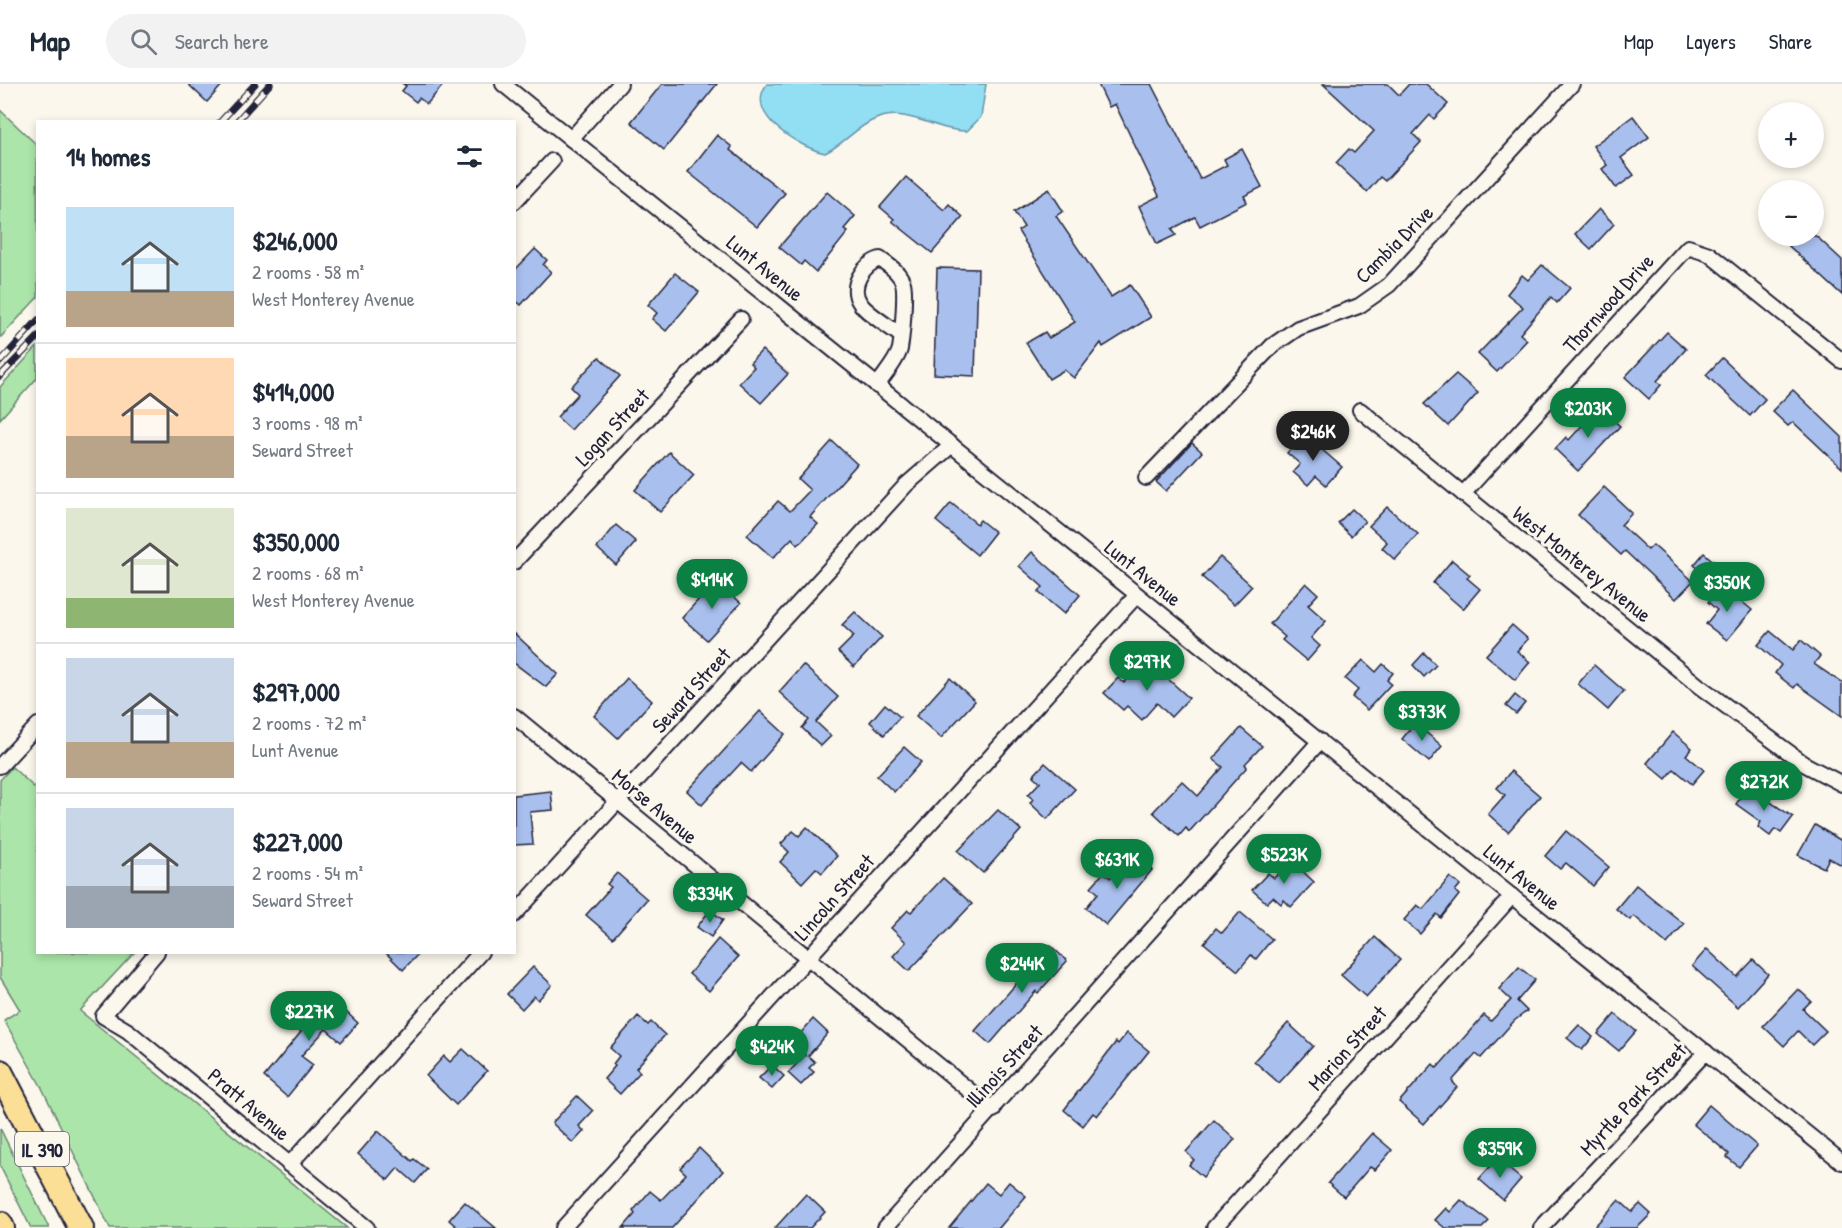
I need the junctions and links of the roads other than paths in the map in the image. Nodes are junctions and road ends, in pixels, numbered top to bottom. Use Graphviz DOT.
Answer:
graph roads {
  1 [pos="503,84"];
  2 [pos="620,84"];
  3 [pos="1572,84"];
  4 [pos="571,139"];
  5 [pos="552,161"];
  6 [pos="516,200"];
  7 [pos="741,319"];
  8 [pos="900,335"];
  9 [pos="1842,362"];
  10 [pos="877,386"];
  11 [pos="1360,410"];
  12 [pos="952,445"];
  13 [pos="1146,478"];
  14 [pos="1462,495"];
  15 [pos="516,560"];
  16 [pos="1137,595"];
  17 [pos="516,718"];
  18 [pos="36,727"];
  19 [pos="1320,741"];
  20 [pos="0,766"];
  21 [pos="1842,784"];
  22 [pos="617,802"];
  23 [pos="1512,896"];
  24 [pos="516,913"];
  25 [pos="155,954"];
  26 [pos="479,954"];
  27 [pos="807,959"];
  28 [pos="1706,1052"];
  29 [pos="0,1072"];
  30 [pos="993,1110"];
  31 [pos="1842,1162"];
  32 [pos="289,1165"];
  33 [pos="0,1224"];
  34 [pos="2,1228"];
  35 [pos="81,1228"];
  36 [pos="367,1228"];
  37 [pos="563,1228"];
  38 [pos="885,1228"];
  39 [pos="1214,1228"];
  40 [pos="1541,1228"];
  1 -- 4 [label="street, Lunt Avenue"];
  2 -- 4 [label="street"];
  3 -- 13 [label="street, Cambia Drive"];
  4 -- 10 [label="street, Lunt Avenue"];
  5 -- 6 [label="street"];
  7 -- 15 [label="street, Logan Street"];
  8 -- 8 [label="street"];
  8 -- 10 [label="street"];
  9 -- 14 [label="street, Thornwood Drive"];
  10 -- 12 [label="street, Lunt Avenue"];
  11 -- 14 [label="street, West Monterey Avenue"];
  12 -- 16 [label="street, Lunt Avenue"];
  12 -- 22 [label="street, Seward Street"];
  14 -- 21 [label="street, West Monterey Avenue"];
  16 -- 19 [label="street, Lunt Avenue"];
  16 -- 27 [label="street, Lincoln Street"];
  17 -- 22 [label="street, Morse Avenue"];
  18 -- 20 [label="street"];
  19 -- 23 [label="street, Lunt Avenue"];
  19 -- 30 [label="street, Illinois Street"];
  22 -- 24 [label="street, Seward Street"];
  22 -- 27 [label="street, Morse Avenue"];
  23 -- 28 [label="street, Lunt Avenue"];
  23 -- 39 [label="street, Marion Street"];
  25 -- 32 [label="street, Pratt Avenue"];
  26 -- 32 [label="street"];
  27 -- 30 [label="street, Morse Avenue"];
  27 -- 37 [label="street, Lincoln Street"];
  28 -- 31 [label="street, Lunt Avenue"];
  28 -- 40 [label="street, Myrtle Park Street"];
  29 -- 35 [label="highway, IL 390"];
  30 -- 38 [label="street, Illinois Street"];
  32 -- 36 [label="street, Pratt Avenue"];
  33 -- 34 [label="highway"];
}
